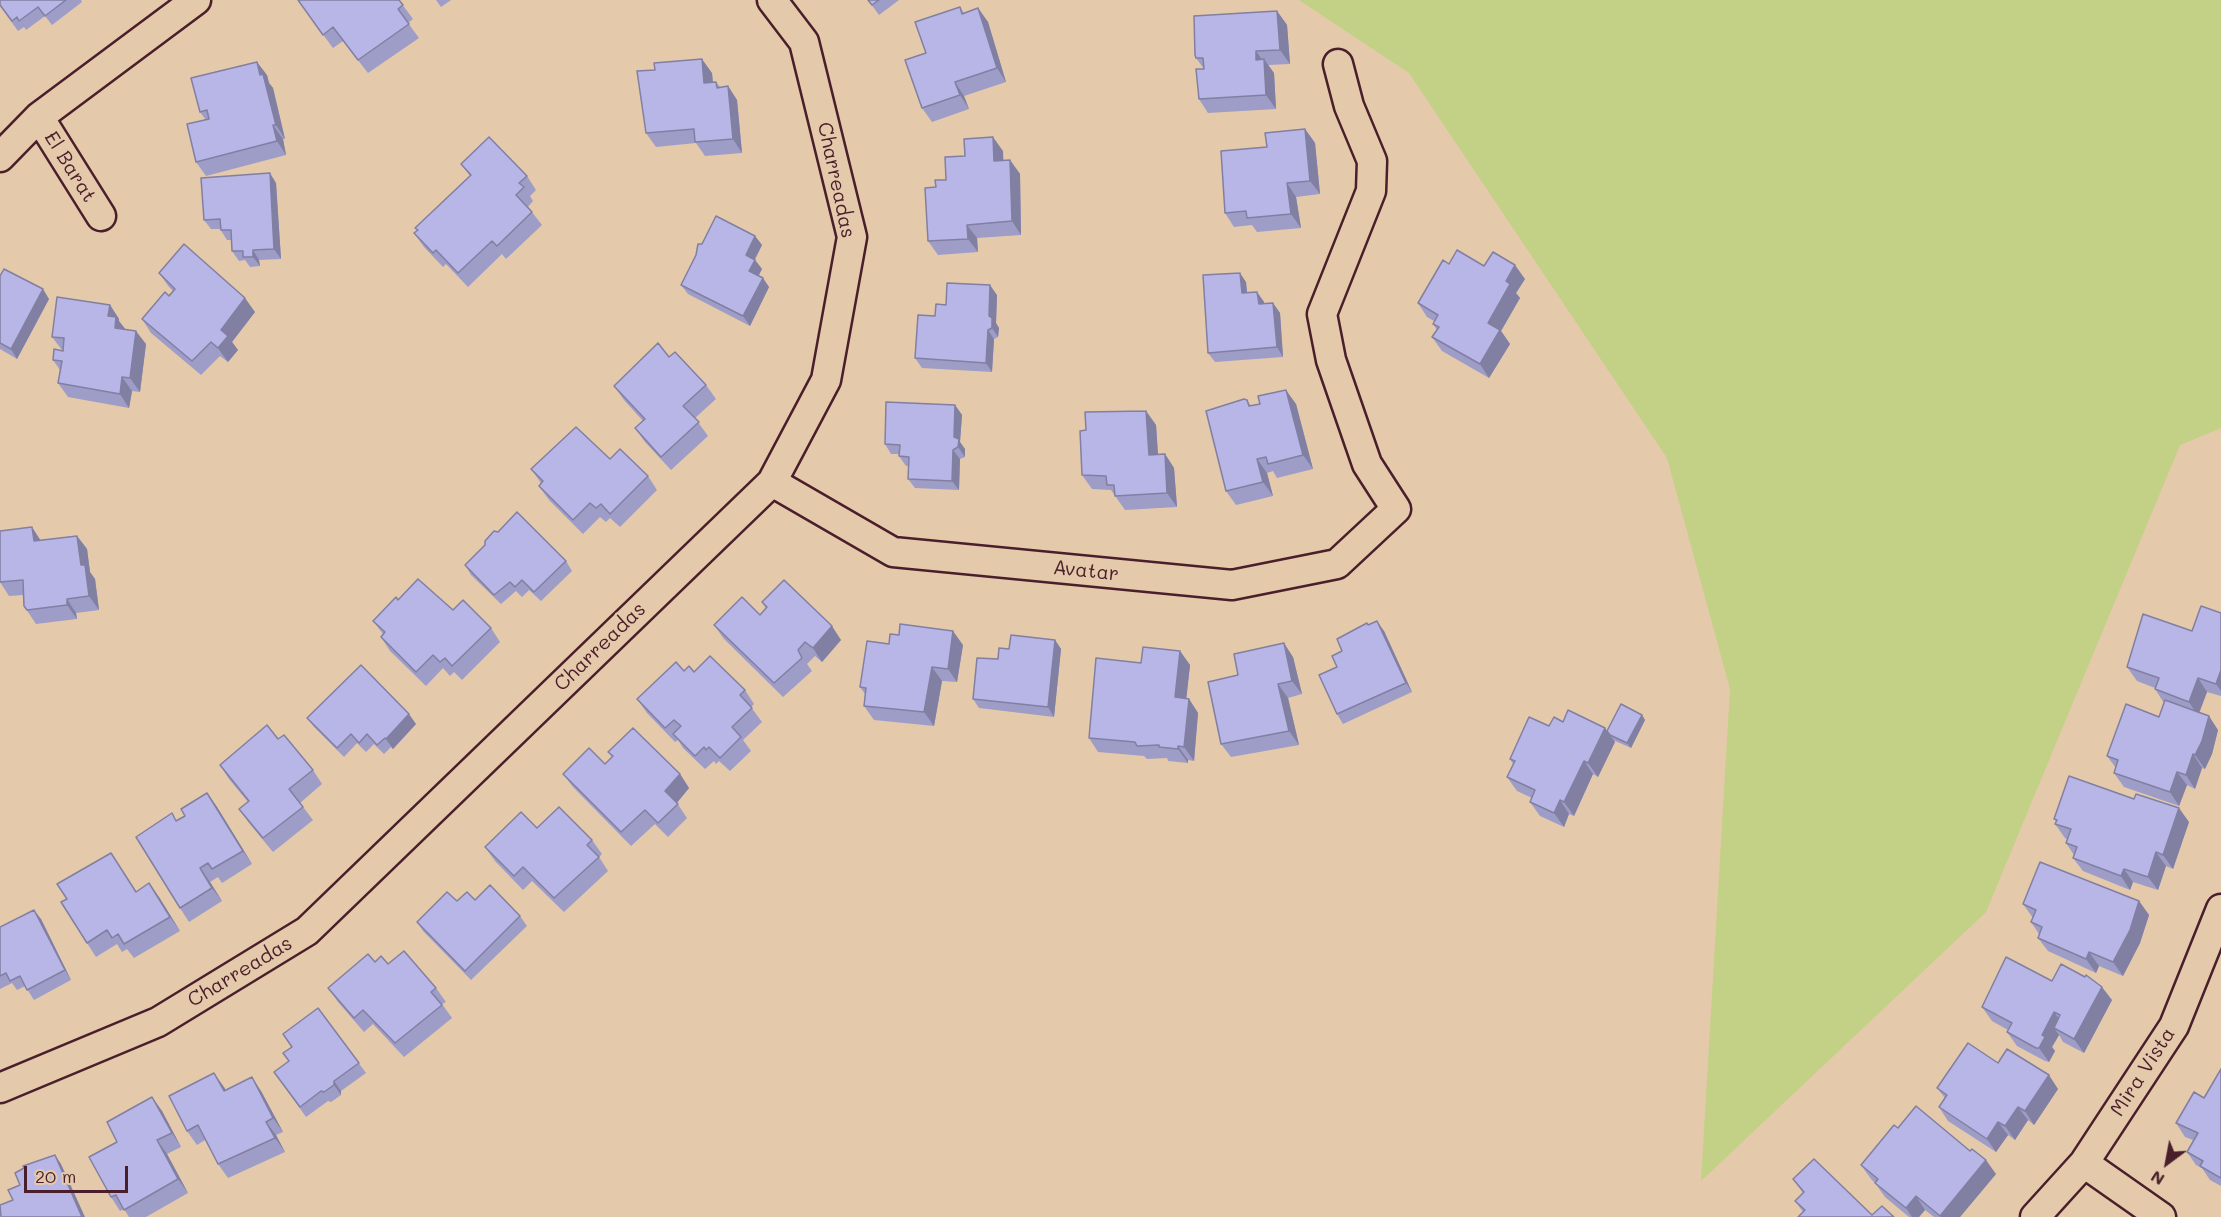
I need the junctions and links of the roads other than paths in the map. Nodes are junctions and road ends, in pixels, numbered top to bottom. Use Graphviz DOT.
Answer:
graph roads {
  1 [pos="196,0"];
  2 [pos="771,0"];
  3 [pos="1338,64"];
  4 [pos="39,117"];
  5 [pos="0,157"];
  6 [pos="101,216"];
  7 [pos="772,482"];
  8 [pos="2221,909"];
  9 [pos="0,1088"];
  10 [pos="2084,1163"];
  11 [pos="2035,1217"];
  12 [pos="2162,1217"];
  1 -- 4 [label="street"];
  2 -- 7 [label="street, Charreadas"];
  3 -- 7 [label="street, Avatar"];
  4 -- 5 [label="street"];
  4 -- 6 [label="street, El Barat"];
  7 -- 9 [label="street, Charreadas"];
  8 -- 10 [label="street, Mira Vista"];
  10 -- 11 [label="street, Mira Vista"];
  10 -- 12 [label="street"];
}
